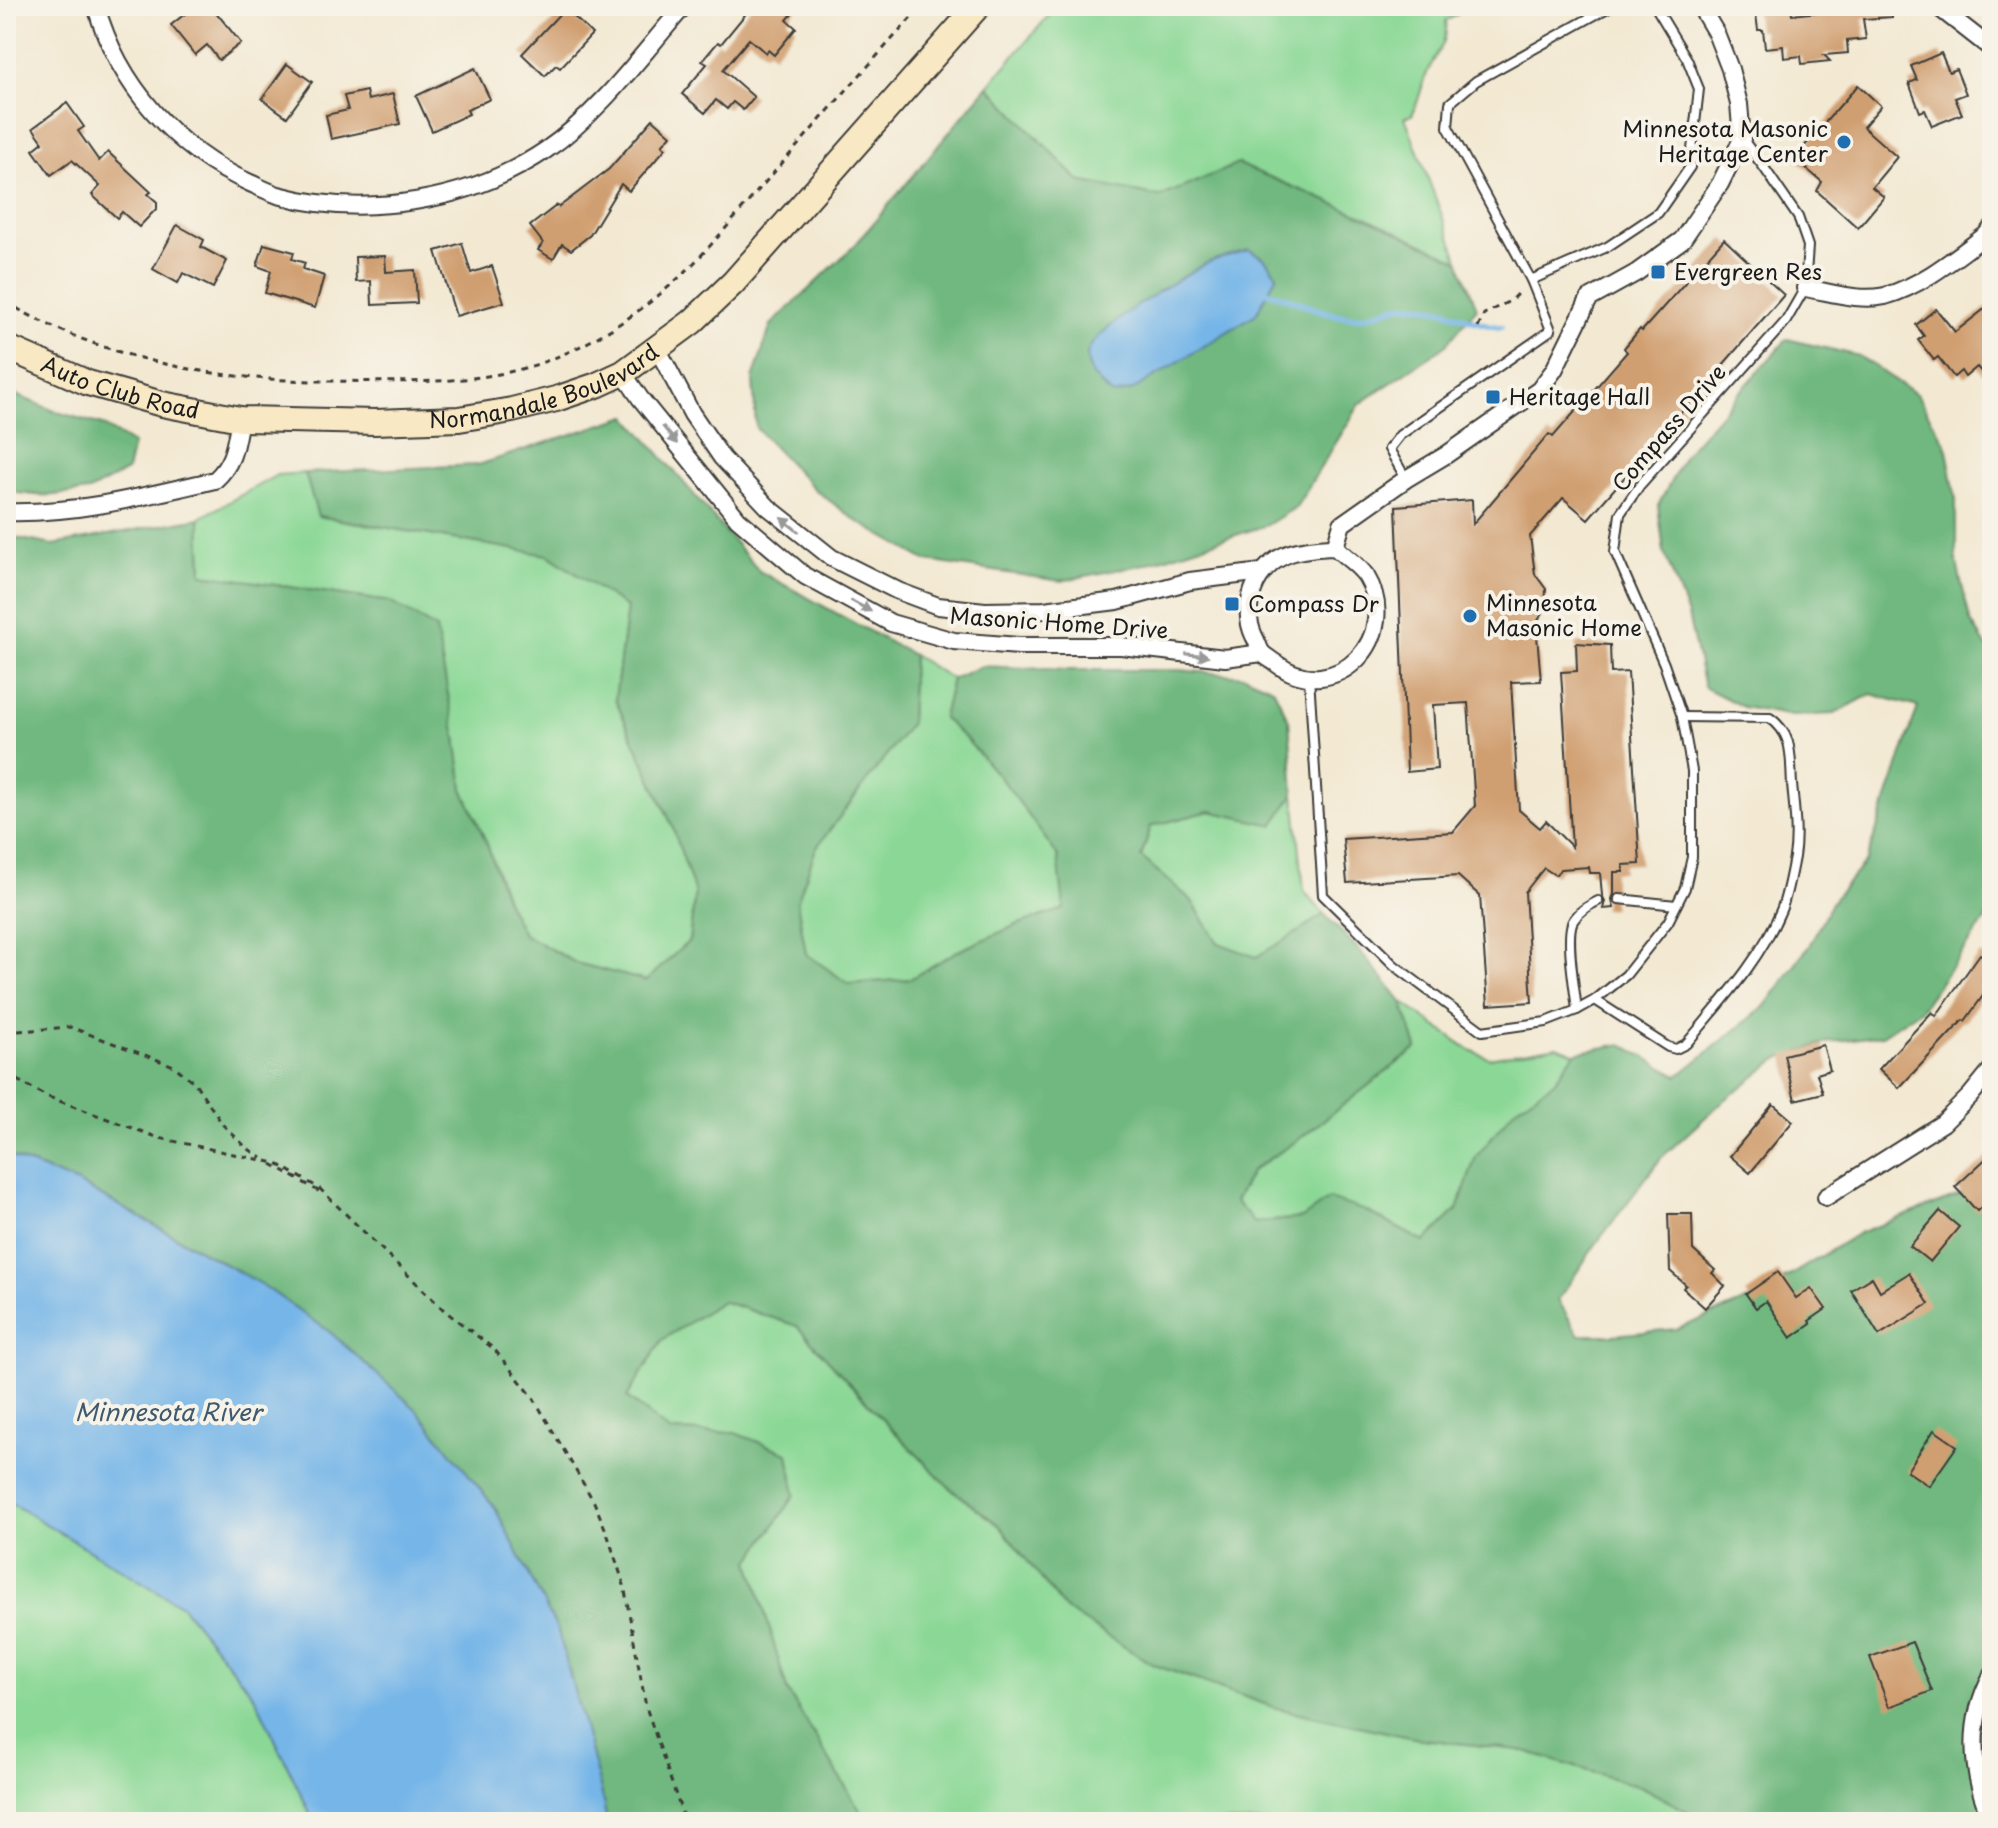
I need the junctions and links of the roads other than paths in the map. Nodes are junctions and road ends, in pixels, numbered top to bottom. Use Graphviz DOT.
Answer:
graph roads {
  1 [pos="96,6"];
  2 [pos="684,6"];
  3 [pos="978,6"];
  4 [pos="1611,6"];
  5 [pos="1655,6"];
  6 [pos="1700,6"];
  7 [pos="1937,6"];
  8 [pos="1992,49"];
  9 [pos="1742,139"];
  10 [pos="1992,228"];
  11 [pos="1531,280"];
  12 [pos="1805,288"];
  13 [pos="1551,330"];
  14 [pos="1567,343"];
  15 [pos="6,347"];
  16 [pos="657,348"];
  17 [pos="623,373"];
  18 [pos="240,419"];
  19 [pos="1406,479"];
  20 [pos="6,512"];
  21 [pos="1335,547"];
  22 [pos="1262,572"];
  23 [pos="1262,653"];
  24 [pos="1309,676"];
  25 [pos="1682,717"];
  26 [pos="1619,899"];
  27 [pos="1598,901"];
  28 [pos="1676,905"];
  29 [pos="1595,1000"];
  30 [pos="1577,1010"];
  31 [pos="1992,1069"];
  32 [pos="1826,1197"];
  33 [pos="1992,1675"];
  34 [pos="1992,1822"];
  1 -- 2 [label="street"];
  3 -- 16 [label="street, Normandale Boulevard"];
  4 -- 11 [label="lane"];
  5 -- 11 [label="lane"];
  6 -- 9 [label="street"];
  7 -- 8 [label="street"];
  9 -- 12 [label="lane, Compass Drive"];
  9 -- 14 [label="street"];
  10 -- 12 [label="street"];
  11 -- 13 [label="lane"];
  12 -- 25 [label="lane, Compass Drive"];
  13 -- 14 [label="lane"];
  13 -- 19 [label="lane"];
  14 -- 19 [label="street"];
  15 -- 18 [label="street, Auto Club Road"];
  16 -- 17 [label="street, Normandale Boulevard"];
  22 -- 16 [label="street, Masonic Home Drive, one-way"];
  17 -- 18 [label="street, Normandale Boulevard"];
  17 -- 23 [label="street, Masonic Home Drive, one-way"];
  18 -- 20 [label="street"];
  19 -- 21 [label="street"];
  21 -- 22 [label="street"];
  21 -- 24 [label="street"];
  22 -- 23 [label="street"];
  23 -- 24 [label="street"];
  24 -- 30 [label="lane, Compass Drive"];
  25 -- 28 [label="lane, Compass Drive"];
  25 -- 29 [label="lane"];
  26 -- 28 [label="lane"];
  27 -- 30 [label="lane"];
  28 -- 29 [label="lane, Compass Drive"];
  29 -- 30 [label="lane, Compass Drive"];
  31 -- 32 [label="street"];
  33 -- 34 [label="street"];
}
